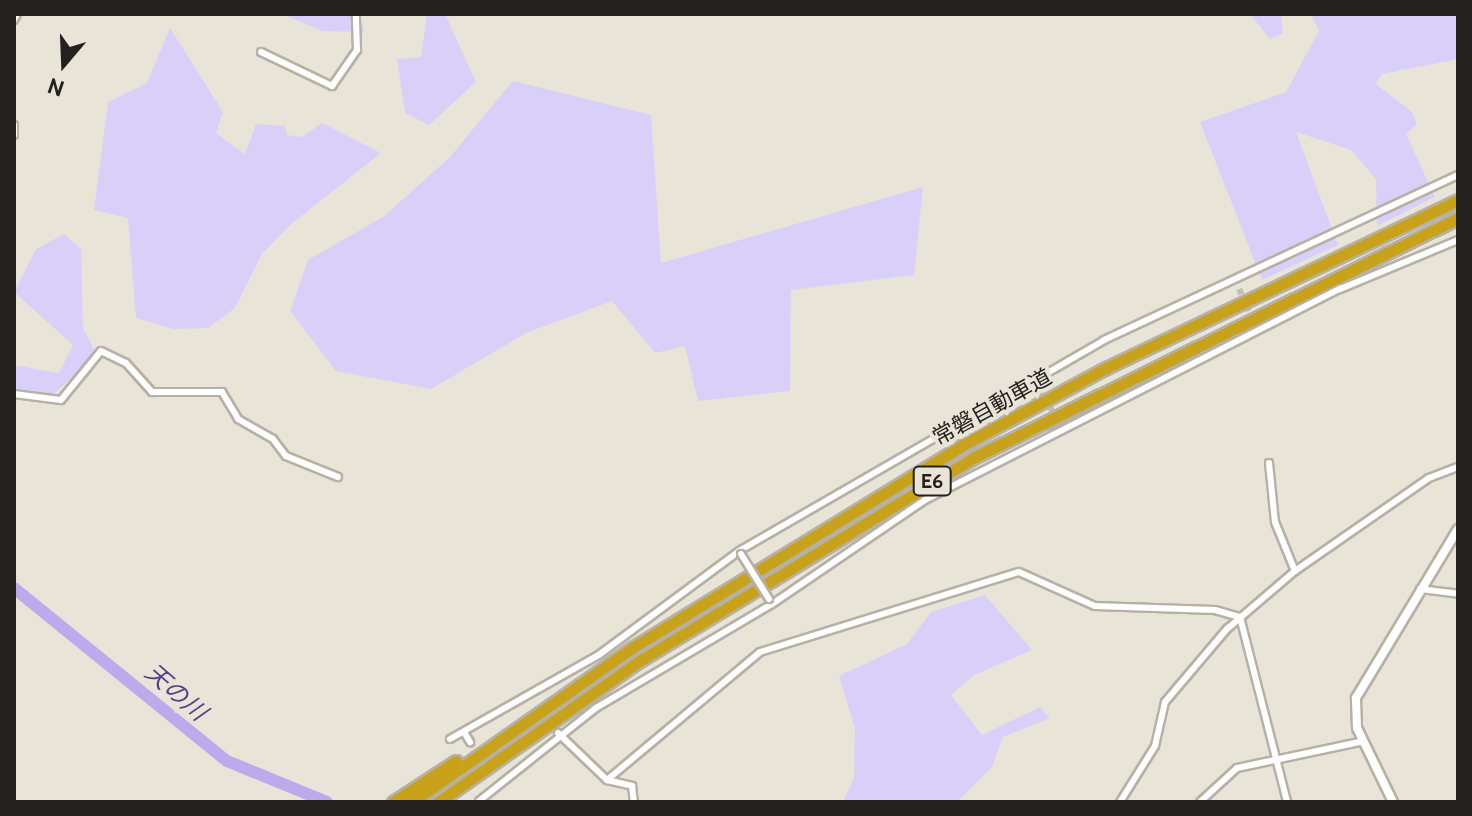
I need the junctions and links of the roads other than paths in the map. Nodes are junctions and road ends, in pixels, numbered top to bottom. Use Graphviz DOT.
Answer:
graph roads {
  1 [pos="17,14"];
  2 [pos="356,14"];
  3 [pos="14,20"];
  4 [pos="261,52"];
  5 [pos="14,125"];
  6 [pos="14,135"];
  7 [pos="1458,175"];
  8 [pos="1458,200"];
  9 [pos="1458,218"];
  10 [pos="1458,240"];
  11 [pos="1234,281"];
  12 [pos="1239,289"];
  13 [pos="1254,323"];
  14 [pos="1256,333"];
  15 [pos="1033,383"];
  16 [pos="1040,393"];
  17 [pos="14,394"];
  18 [pos="1269,463"];
  19 [pos="1458,467"];
  20 [pos="338,477"];
  21 [pos="1458,529"];
  22 [pos="740,552"];
  23 [pos="1295,571"];
  24 [pos="1420,589"];
  25 [pos="1458,594"];
  26 [pos="771,602"];
  27 [pos="1240,617"];
  28 [pos="464,732"];
  29 [pos="558,733"];
  30 [pos="450,739"];
  31 [pos="1364,741"];
  32 [pos="470,742"];
  33 [pos="1276,763"];
  34 [pos="493,774"];
  35 [pos="607,780"];
  36 [pos="500,784"];
  37 [pos="405,800"];
  38 [pos="479,801"];
  39 [pos="438,802"];
  40 [pos="634,802"];
  41 [pos="1120,802"];
  42 [pos="1200,802"];
  43 [pos="1287,802"];
  44 [pos="1393,802"];
  1 -- 3 [label="street"];
  2 -- 4 [label="street"];
  5 -- 6 [label="street"];
  7 -- 11 [label="street"];
  8 -- 37 [label="highway, 常磐自動車道 / E6"];
  9 -- 39 [label="highway, 常磐自動車道 / E6"];
  10 -- 14 [label="street"];
  11 -- 12 [label="street"];
  11 -- 15 [label="street"];
  13 -- 14 [label="street"];
  14 -- 26 [label="street"];
  15 -- 16 [label="street"];
  15 -- 22 [label="street"];
  17 -- 20 [label="street"];
  18 -- 23 [label="street"];
  19 -- 23 [label="street"];
  21 -- 24 [label="street"];
  22 -- 26 [label="street, bridge"];
  22 -- 28 [label="street"];
  23 -- 27 [label="street"];
  24 -- 25 [label="street"];
  24 -- 31 [label="street"];
  26 -- 29 [label="street"];
  27 -- 33 [label="street"];
  27 -- 35 [label="street"];
  27 -- 41 [label="street"];
  28 -- 30 [label="street"];
  28 -- 32 [label="street"];
  29 -- 35 [label="street"];
  29 -- 36 [label="street"];
  31 -- 33 [label="street"];
  31 -- 44 [label="street"];
  33 -- 42 [label="street"];
  33 -- 43 [label="street"];
  34 -- 36 [label="street"];
  35 -- 40 [label="street"];
  36 -- 38 [label="street"];
}
